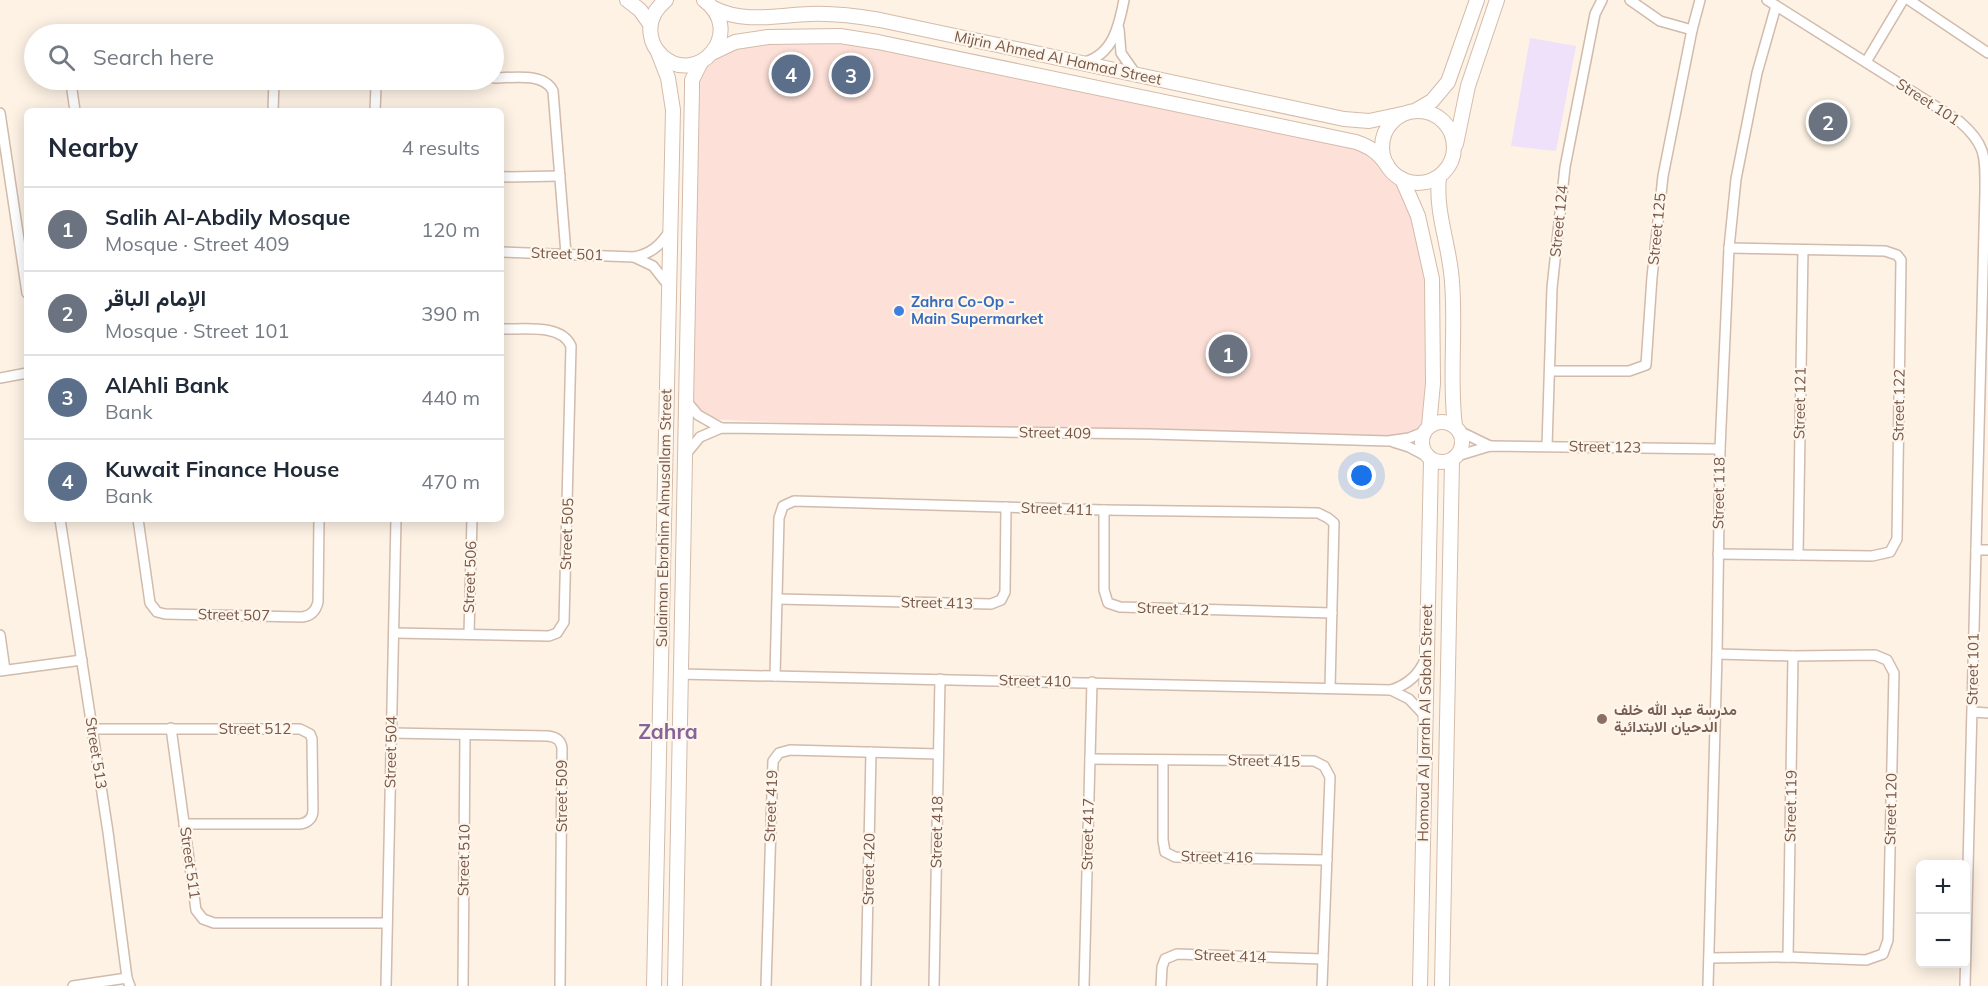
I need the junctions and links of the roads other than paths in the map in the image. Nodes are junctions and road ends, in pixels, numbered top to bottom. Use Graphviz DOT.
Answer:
graph roads {
  1 [pos="627,0"];
  2 [pos="666,0"];
  3 [pos="1124,0"];
  4 [pos="1477,0"];
  5 [pos="1497,0"];
  6 [pos="1602,0"];
  7 [pos="1629,0"];
  8 [pos="1700,0"];
  9 [pos="1767,0"];
  10 [pos="1903,0"];
  11 [pos="1909,0"];
  12 [pos="709,4"];
  13 [pos="1776,6"];
  14 [pos="1119,23"];
  15 [pos="650,24"];
  16 [pos="1692,30"];
  17 [pos="658,52"];
  18 [pos="714,52"];
  19 [pos="1988,53"];
  20 [pos="701,62"];
  21 [pos="1866,62"];
  22 [pos="1083,63"];
  23 [pos="1136,74"];
  24 [pos="504,78"];
  25 [pos="72,90"];
  26 [pos="274,90"];
  27 [pos="376,90"];
  28 [pos="75,108"];
  29 [pos="273,108"];
  30 [pos="375,108"];
  31 [pos="1409,112"];
  32 [pos="0,113"];
  33 [pos="1455,149"];
  34 [pos="1387,165"];
  35 [pos="560,176"];
  36 [pos="504,177"];
  37 [pos="1439,177"];
  38 [pos="1402,179"];
  39 [pos="670,230"];
  40 [pos="24,240"];
  41 [pos="1729,248"];
  42 [pos="1803,250"];
  43 [pos="504,252"];
  44 [pos="566,254"];
  45 [pos="634,257"];
  46 [pos="669,286"];
  47 [pos="504,329"];
  48 [pos="1433,345"];
  49 [pos="1454,345"];
  50 [pos="1550,371"];
  51 [pos="24,374"];
  52 [pos="0,378"];
  53 [pos="687,402"];
  54 [pos="721,428"];
  55 [pos="1427,429"];
  56 [pos="1457,429"];
  57 [pos="1983,436"];
  58 [pos="1388,441"];
  59 [pos="1490,446"];
  60 [pos="1547,446"];
  61 [pos="1720,449"];
  62 [pos="686,454"];
  63 [pos="1429,458"];
  64 [pos="1454,458"];
  65 [pos="1006,507"];
  66 [pos="1104,510"];
  67 [pos="60,522"];
  68 [pos="138,522"];
  69 [pos="319,522"];
  70 [pos="396,522"];
  71 [pos="472,522"];
  72 [pos="1976,550"];
  73 [pos="1988,550"];
  74 [pos="1718,555"];
  75 [pos="1798,555"];
  76 [pos="778,599"];
  77 [pos="1332,613"];
  78 [pos="394,633"];
  79 [pos="469,634"];
  80 [pos="0,635"];
  81 [pos="1717,654"];
  82 [pos="1794,656"];
  83 [pos="82,660"];
  84 [pos="1425,660"];
  85 [pos="3,671"];
  86 [pos="680,674"];
  87 [pos="775,676"];
  88 [pos="940,679"];
  89 [pos="1092,682"];
  90 [pos="1330,688"];
  91 [pos="1391,690"];
  92 [pos="1972,712"];
  93 [pos="1988,713"];
  94 [pos="1425,716"];
  95 [pos="171,728"];
  96 [pos="92,729"];
  97 [pos="391,733"];
  98 [pos="465,735"];
  99 [pos="872,752"];
  100 [pos="938,754"];
  101 [pos="1090,759"];
  102 [pos="1163,760"];
  103 [pos="1424,786"];
  104 [pos="1446,786"];
  105 [pos="184,824"];
  106 [pos="1327,860"];
  107 [pos="655,876"];
  108 [pos="677,876"];
  109 [pos="655,893"];
  110 [pos="676,894"];
  111 [pos="387,923"];
  112 [pos="1788,957"];
  113 [pos="1709,958"];
  114 [pos="1323,959"];
  115 [pos="128,982"];
  116 [pos="73,986"];
  117 [pos="386,986"];
  118 [pos="463,986"];
  119 [pos="560,986"];
  120 [pos="654,986"];
  121 [pos="675,986"];
  122 [pos="766,986"];
  123 [pos="866,986"];
  124 [pos="934,986"];
  125 [pos="1084,986"];
  126 [pos="1161,986"];
  127 [pos="1322,986"];
  128 [pos="1420,986"];
  129 [pos="1442,986"];
  130 [pos="1708,986"];
  131 [pos="1965,986"];
  1 -- 15 [label="street"];
  2 -- 15 [label="street"];
  3 -- 14 [label="street"];
  4 -- 31 [label="street"];
  5 -- 33 [label="street"];
  6 -- 50 [label="street, Street 124"];
  7 -- 16 [label="street"];
  8 -- 16 [label="street, Street 125"];
  9 -- 13 [label="street, Street 101"];
  10 -- 21 [label="street"];
  11 -- 19 [label="street"];
  12 -- 18 [label="street"];
  12 -- 22 [label="street, Mijrin Ahmed Al Hamad Street"];
  13 -- 21 [label="street, Street 101"];
  13 -- 41 [label="street, Street 118"];
  14 -- 22 [label="street"];
  14 -- 23 [label="street"];
  15 -- 17 [label="street, Sulaiman Ebrahim Almusallam Street"];
  16 -- 50 [label="street, Street 125"];
  17 -- 20 [label="street"];
  17 -- 39 [label="street, Sulaiman Ebrahim Almusallam Street"];
  18 -- 20 [label="street, Mijrin Ahmed Al Hamad Street"];
  18 -- 34 [label="street, Mijrin Ahmed Al Hamad Street"];
  20 -- 53 [label="street, Sulaiman Ebrahim Almusallam Street"];
  21 -- 57 [label="street, Street 101"];
  22 -- 23 [label="street, Mijrin Ahmed Al Hamad Street"];
  23 -- 31 [label="street, Mijrin Ahmed Al Hamad Street"];
  24 -- 35 [label="street"];
  25 -- 28 [label="street"];
  26 -- 29 [label="street"];
  27 -- 30 [label="street"];
  31 -- 33 [label="street"];
  31 -- 34 [label="street"];
  32 -- 40 [label="street"];
  33 -- 37 [label="street"];
  34 -- 38 [label="street"];
  35 -- 36 [label="street"];
  35 -- 44 [label="street"];
  37 -- 38 [label="street"];
  37 -- 49 [label="street"];
  38 -- 48 [label="street"];
  39 -- 45 [label="street, Street 501"];
  39 -- 46 [label="street, Sulaiman Ebrahim Almusallam Street"];
  41 -- 42 [label="street, Street 122"];
  41 -- 61 [label="street, Street 118"];
  42 -- 75 [label="street, Street 121"];
  42 -- 75 [label="street, Street 122"];
  43 -- 44 [label="street, Street 501"];
  44 -- 45 [label="street, Street 501"];
  45 -- 46 [label="street, Street 501"];
  46 -- 107 [label="street, Sulaiman Ebrahim Almusallam Street"];
  47 -- 79 [label="street, Street 505"];
  48 -- 49 [label="street"];
  48 -- 55 [label="street"];
  49 -- 56 [label="street"];
  50 -- 60 [label="street, Street 124"];
  51 -- 52 [label="street"];
  53 -- 54 [label="street, Street 409"];
  53 -- 62 [label="street, Sulaiman Ebrahim Almusallam Street"];
  54 -- 58 [label="street, Street 409"];
  54 -- 62 [label="street"];
  55 -- 56 [label="street"];
  55 -- 58 [label="street, Street 409"];
  55 -- 63 [label="street"];
  56 -- 59 [label="street, Street 123"];
  56 -- 64 [label="street"];
  57 -- 72 [label="street, Street 101"];
  58 -- 63 [label="street, Street 409"];
  59 -- 60 [label="street, Street 123"];
  59 -- 64 [label="street, Street 123"];
  60 -- 61 [label="street, Street 123"];
  61 -- 74 [label="street, Street 118"];
  62 -- 86 [label="street, Sulaiman Ebrahim Almusallam Street"];
  63 -- 64 [label="street"];
  63 -- 84 [label="street, Homoud Al Jarrah Al Sabah Street"];
  64 -- 104 [label="street, Homoud Al Jarrah Al Sabah Street"];
  65 -- 66 [label="street, Street 411"];
  65 -- 76 [label="street, Street 413"];
  65 -- 76 [label="street, Street 411"];
  66 -- 77 [label="street, Street 412"];
  66 -- 77 [label="street, Street 411"];
  67 -- 83 [label="street, Street 513"];
  68 -- 69 [label="street, Street 507"];
  70 -- 78 [label="street, Street 504"];
  71 -- 79 [label="street, Street 506"];
  72 -- 73 [label="street"];
  72 -- 92 [label="street, Street 101"];
  74 -- 75 [label="street, Street 122"];
  74 -- 81 [label="street, Street 118"];
  76 -- 87 [label="street, Street 411"];
  77 -- 90 [label="street, Street 411"];
  78 -- 79 [label="street, Street 505"];
  78 -- 97 [label="street, Street 504"];
  80 -- 85 [label="street"];
  81 -- 82 [label="street, Street 120"];
  81 -- 113 [label="street, Street 118"];
  82 -- 112 [label="street, Street 119"];
  82 -- 112 [label="street, Street 120"];
  83 -- 85 [label="street"];
  83 -- 96 [label="street, Street 513"];
  84 -- 91 [label="street"];
  84 -- 94 [label="street, Homoud Al Jarrah Al Sabah Street"];
  86 -- 87 [label="street, Street 410"];
  86 -- 108 [label="street, Sulaiman Ebrahim Almusallam Street"];
  87 -- 88 [label="street, Street 410"];
  88 -- 89 [label="street, Street 410"];
  88 -- 100 [label="street, Street 418"];
  89 -- 90 [label="street, Street 410"];
  89 -- 101 [label="street, Street 417"];
  90 -- 91 [label="street, Street 410"];
  91 -- 94 [label="street"];
  92 -- 93 [label="street"];
  92 -- 131 [label="street, Street 101"];
  94 -- 103 [label="street, Homoud Al Jarrah Al Sabah Street"];
  95 -- 96 [label="street, Street 512"];
  95 -- 105 [label="street, Street 511"];
  95 -- 105 [label="street, Street 512"];
  96 -- 115 [label="street, Street 513"];
  97 -- 98 [label="street, Street 509"];
  97 -- 111 [label="street, Street 504"];
  98 -- 118 [label="street, Street 510"];
  98 -- 119 [label="street, Street 509"];
  99 -- 100 [label="street, Street 419"];
  99 -- 122 [label="street, Street 419"];
  99 -- 123 [label="street, Street 420"];
  100 -- 124 [label="street, Street 418"];
  101 -- 102 [label="street, Street 415"];
  101 -- 125 [label="street, Street 417"];
  102 -- 106 [label="street, Street 416"];
  102 -- 106 [label="street, Street 415"];
  103 -- 104 [label="street"];
  103 -- 128 [label="street, Homoud Al Jarrah Al Sabah Street"];
  104 -- 129 [label="street, Homoud Al Jarrah Al Sabah Street"];
  105 -- 111 [label="street, Street 511"];
  106 -- 114 [label="street, Street 415"];
  107 -- 108 [label="street"];
  107 -- 109 [label="street, Sulaiman Ebrahim Almusallam Street"];
  108 -- 110 [label="street, Sulaiman Ebrahim Almusallam Street"];
  109 -- 110 [label="street"];
  109 -- 120 [label="street, Sulaiman Ebrahim Almusallam Street"];
  110 -- 121 [label="street, Sulaiman Ebrahim Almusallam Street"];
  111 -- 117 [label="street, Street 504"];
  112 -- 113 [label="street, Street 120"];
  113 -- 130 [label="street, Street 118"];
  114 -- 126 [label="street, Street 414"];
  114 -- 127 [label="street, Street 415"];
  115 -- 116 [label="street"];
}
